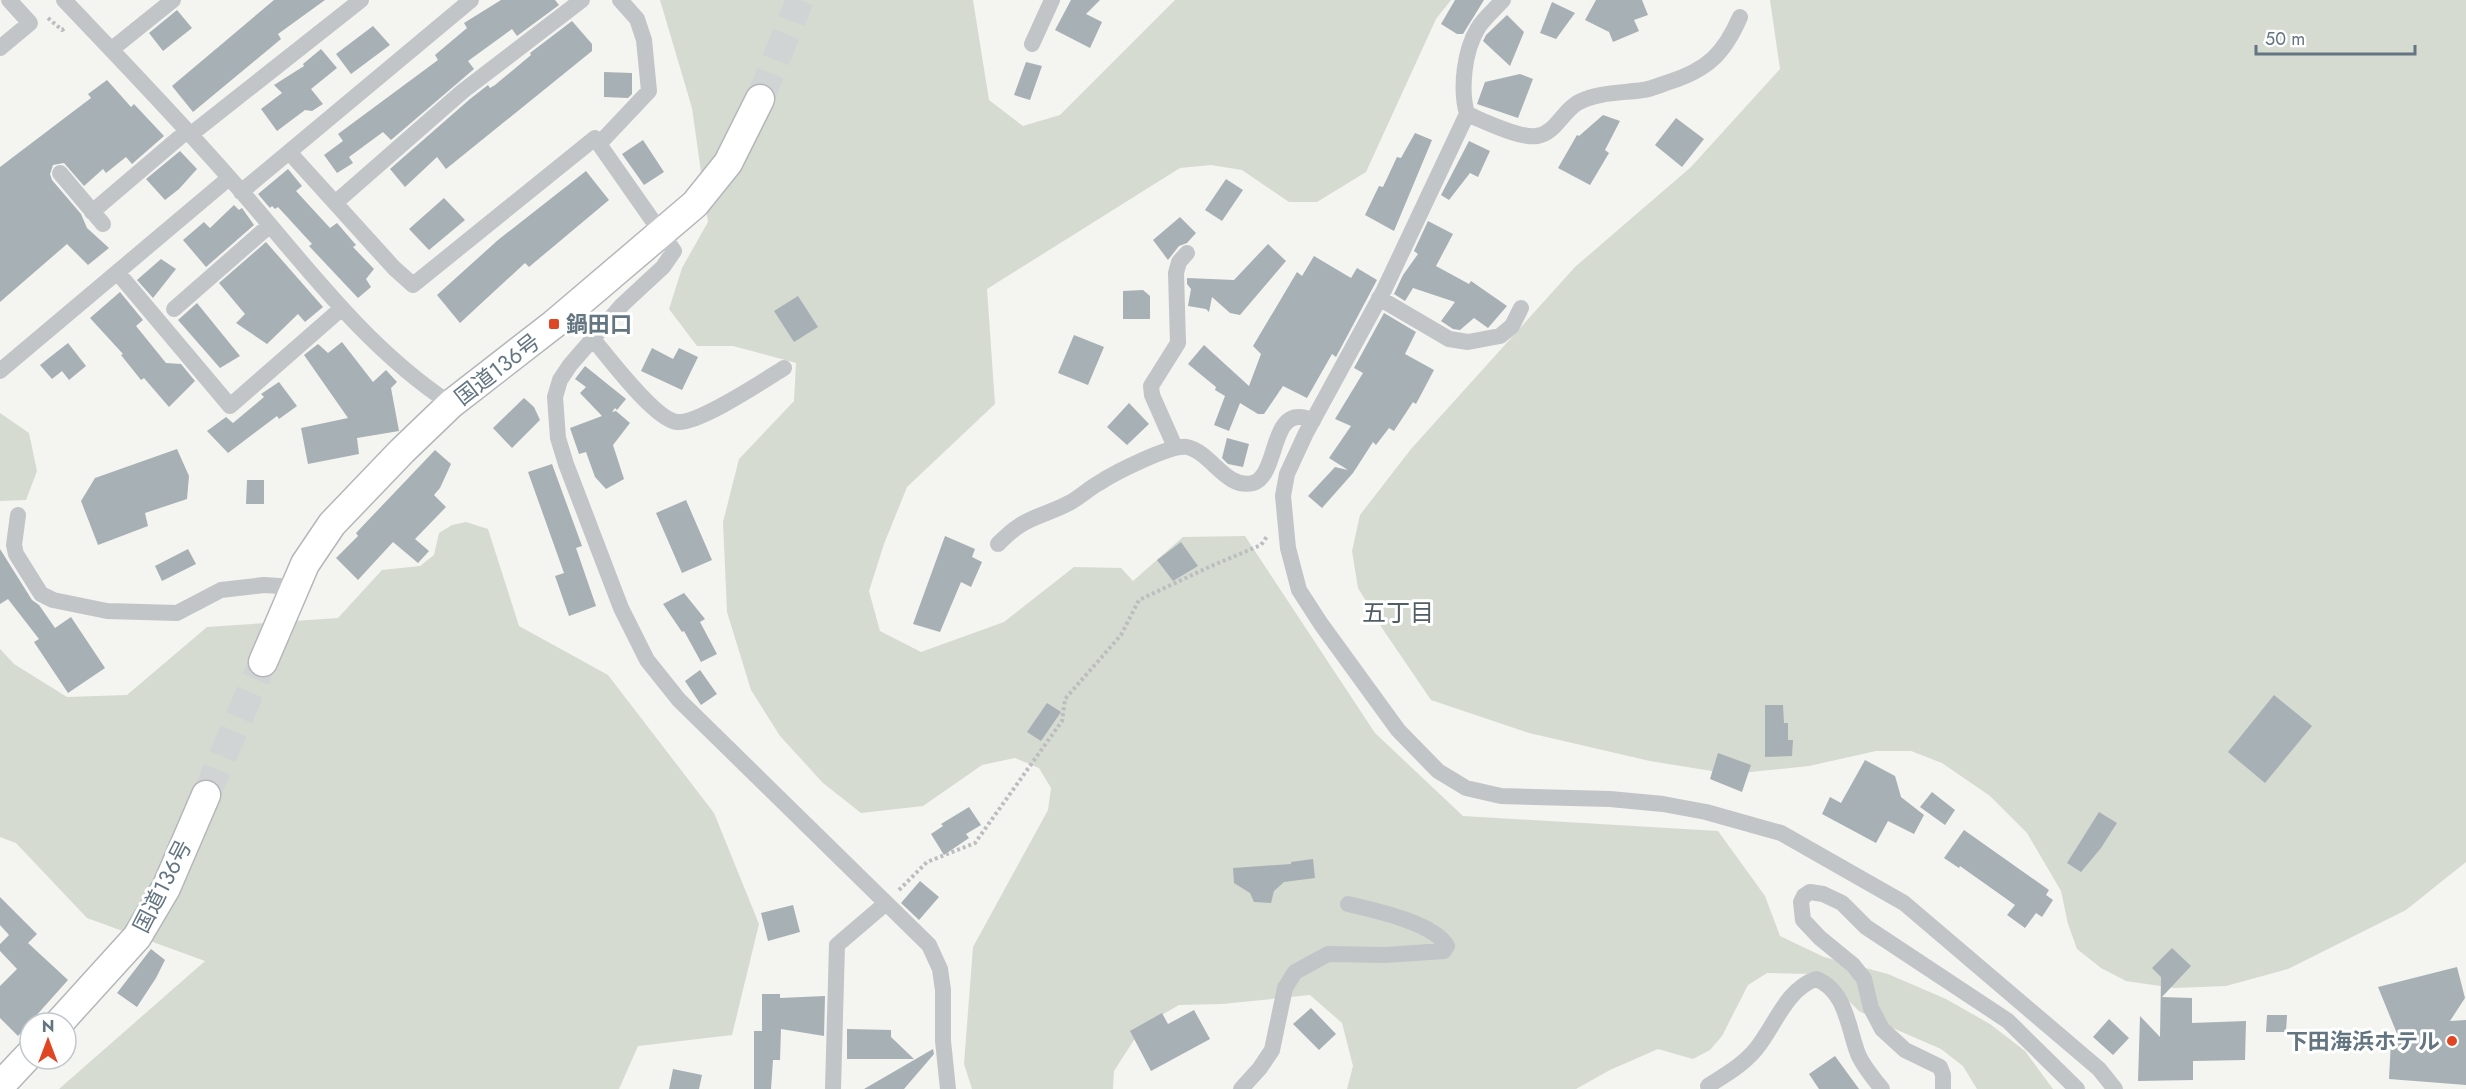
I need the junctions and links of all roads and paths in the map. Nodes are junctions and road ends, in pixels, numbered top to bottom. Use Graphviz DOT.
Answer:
graph roads {
  1 [pos="9,0"];
  2 [pos="64,0"];
  3 [pos="173,0"];
  4 [pos="361,0"];
  5 [pos="471,0"];
  6 [pos="582,0"];
  7 [pos="620,0"];
  8 [pos="632,0"];
  9 [pos="1052,0"];
  10 [pos="1503,0"];
  11 [pos="1740,17"];
  12 [pos="637,19"];
  13 [pos="1032,44"];
  14 [pos="0,48"];
  15 [pos="111,49"];
  16 [pos="760,99"];
  17 [pos="1467,114"];
  18 [pos="189,133"];
  19 [pos="599,144"];
  20 [pos="289,152"];
  21 [pos="60,173"];
  22 [pos="230,178"];
  23 [pos="241,192"];
  24 [pos="334,203"];
  25 [pos="270,225"];
  26 [pos="660,234"];
  27 [pos="1187,252"];
  28 [pos="118,273"];
  29 [pos="1379,298"];
  30 [pos="342,308"];
  31 [pos="1521,308"];
  32 [pos="174,309"];
  33 [pos="593,339"];
  34 [pos="784,368"];
  35 [pos="0,371"];
  36 [pos="451,404"];
  37 [pos="1313,421"];
  38 [pos="1175,447"];
  39 [pos="1283,512"];
  40 [pos="18,515"];
  41 [pos="998,544"];
  42 [pos="295,587"];
  43 [pos="263,662"];
  44 [pos="206,795"];
  45 [pos="885,904"];
  46 [pos="1348,904"];
  47 [pos="70,1011"];
  48 [pos="18,1067"];
  49 [pos="0,1086"];
  50 [pos="1707,1086"];
  51 [pos="833,1089"];
  52 [pos="948,1089"];
  53 [pos="1241,1089"];
  54 [pos="1882,1089"];
  55 [pos="1943,1089"];
  56 [pos="2077,1089"];
  57 [pos="2115,1089"];
  1 -- 14 [label="street"];
  2 -- 15 [label="street"];
  3 -- 15 [label="street"];
  4 -- 18 [label="street"];
  5 -- 20 [label="street"];
  6 -- 24 [label="street"];
  7 -- 12 [label="street"];
  8 -- 12 [label="street"];
  9 -- 13 [label="street"];
  10 -- 17 [label="street"];
  11 -- 17 [label="street"];
  12 -- 19 [label="street"];
  15 -- 18 [label="street"];
  16 -- 26 [label="highway, 国道136号"];
  17 -- 29 [label="street"];
  18 -- 21 [label="street"];
  18 -- 22 [label="street"];
  19 -- 24 [label="street"];
  19 -- 26 [label="street"];
  20 -- 23 [label="street"];
  20 -- 24 [label="street"];
  22 -- 23 [label="street"];
  22 -- 28 [label="street"];
  23 -- 25 [label="street"];
  25 -- 30 [label="street"];
  25 -- 32 [label="street"];
  26 -- 33 [label="street"];
  26 -- 36 [label="highway, 国道136号"];
  27 -- 38 [label="street"];
  28 -- 30 [label="street"];
  28 -- 35 [label="street"];
  29 -- 31 [label="street"];
  29 -- 37 [label="street"];
  30 -- 36 [label="street"];
  33 -- 34 [label="street"];
  33 -- 45 [label="street"];
  36 -- 42 [label="highway, 国道136号"];
  37 -- 38 [label="street"];
  37 -- 39 [label="street"];
  38 -- 41 [label="street"];
  39 -- 45 [label="path"];
  39 -- 57 [label="street"];
  40 -- 42 [label="street"];
  42 -- 43 [label="highway, 国道136号"];
  44 -- 47 [label="highway, 国道136号"];
  45 -- 51 [label="street"];
  45 -- 52 [label="street"];
  46 -- 53 [label="street"];
  48 -- 49 [label="highway"];
  50 -- 54 [label="street"];
  55 -- 56 [label="street"];
}
